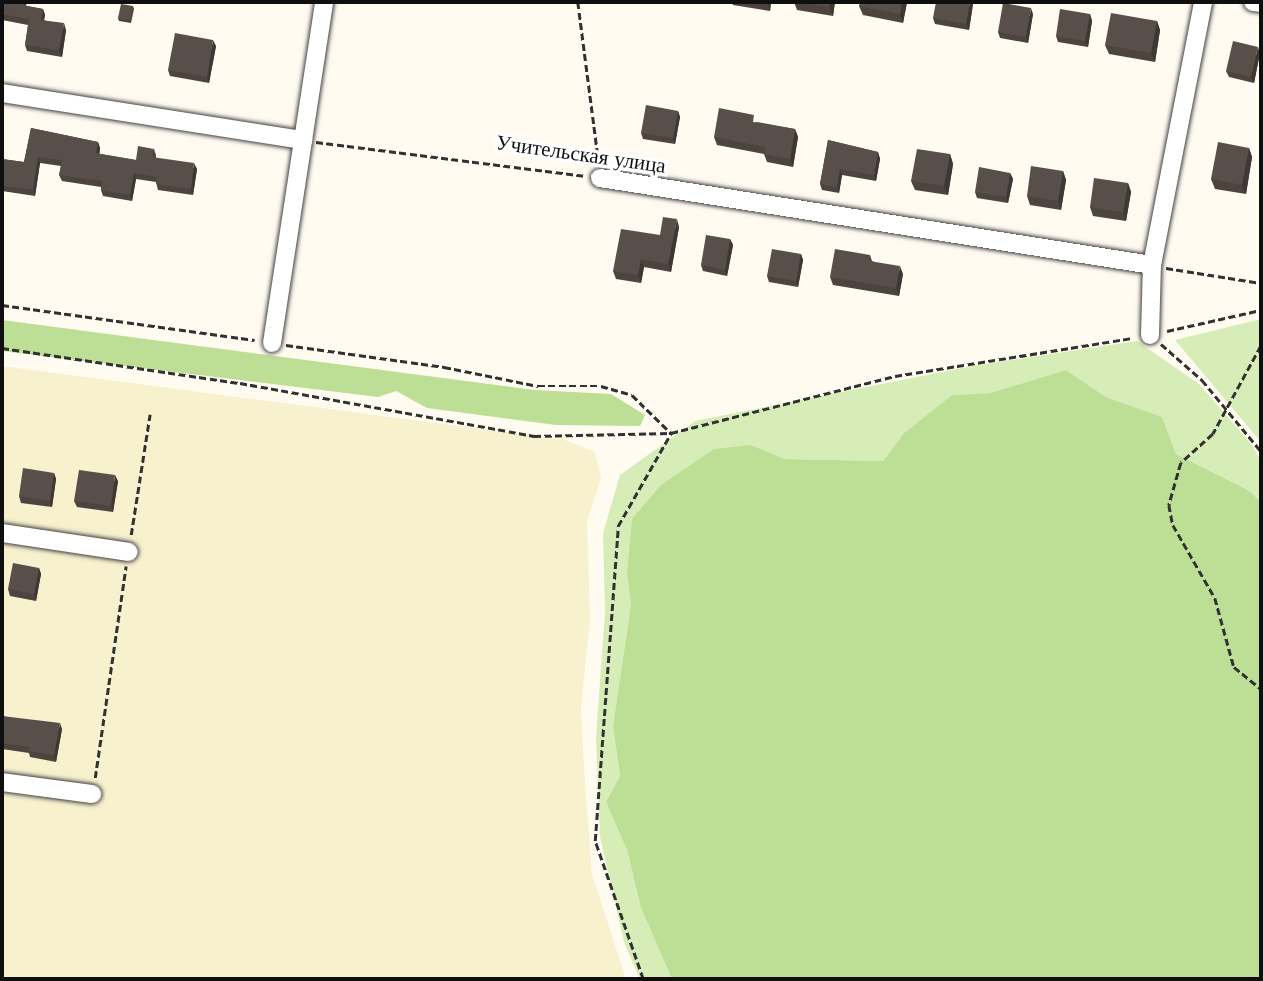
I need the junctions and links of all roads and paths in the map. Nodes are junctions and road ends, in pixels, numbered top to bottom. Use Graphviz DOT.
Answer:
graph roads {
  1 [pos="324,2"];
  2 [pos="578,2"];
  3 [pos="1203,2"];
  4 [pos="1253,2"];
  5 [pos="1261,3"];
  6 [pos="2,93"];
  7 [pos="303,141"];
  8 [pos="600,178"];
  9 [pos="1152,265"];
  10 [pos="1261,283"];
  11 [pos="2,305"];
  12 [pos="1261,310"];
  13 [pos="1150,335"];
  14 [pos="272,343"];
  15 [pos="1261,346"];
  16 [pos="2,348"];
  17 [pos="1228,410"];
  18 [pos="150,414"];
  19 [pos="671,433"];
  20 [pos="1261,451"];
  21 [pos="2,533"];
  22 [pos="129,552"];
  23 [pos="1261,689"];
  24 [pos="2,782"];
  25 [pos="92,794"];
  26 [pos="643,979"];
  1 -- 7 [label="street"];
  2 -- 8 [label="path"];
  3 -- 9 [label="street"];
  4 -- 5 [label="street"];
  6 -- 7 [label="street"];
  7 -- 8 [label="path, Учительская улица"];
  7 -- 14 [label="street"];
  8 -- 9 [label="street, Учительская улица"];
  9 -- 10 [label="path"];
  9 -- 13 [label="street"];
  11 -- 14 [label="path"];
  12 -- 13 [label="path"];
  13 -- 17 [label="path"];
  13 -- 19 [label="path"];
  14 -- 19 [label="path"];
  15 -- 17 [label="path"];
  16 -- 19 [label="path"];
  17 -- 20 [label="path"];
  17 -- 23 [label="path"];
  18 -- 22 [label="path"];
  19 -- 26 [label="path"];
  21 -- 22 [label="street"];
  22 -- 25 [label="path"];
  24 -- 25 [label="street"];
}
